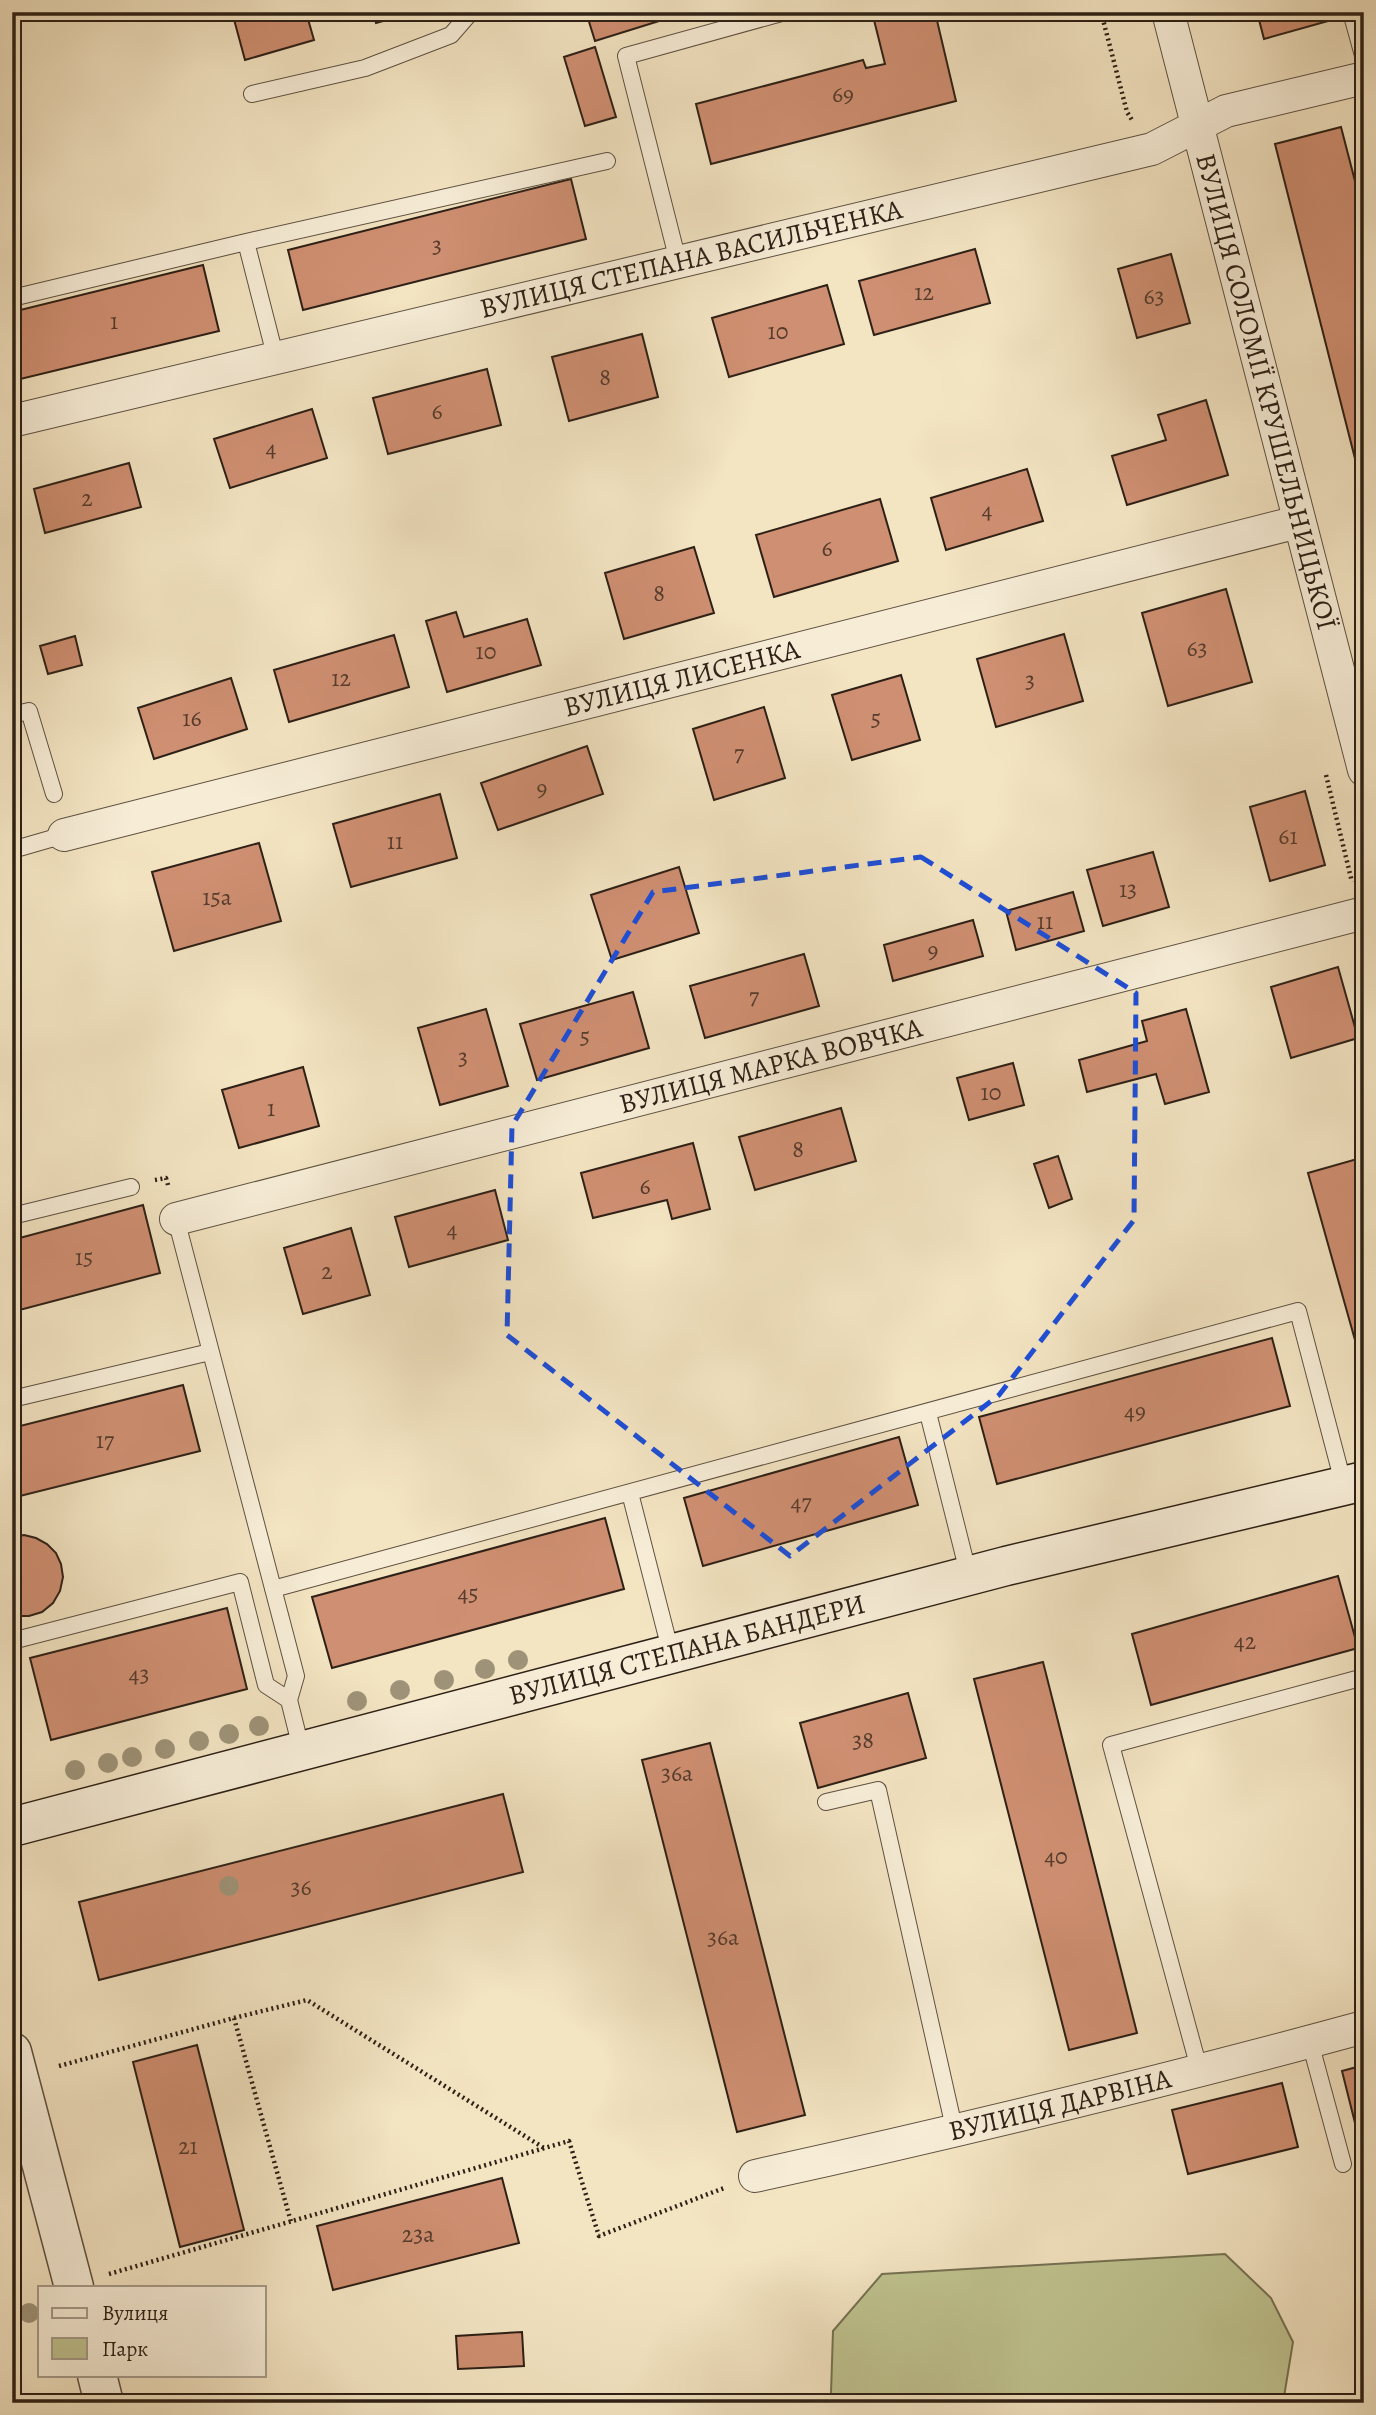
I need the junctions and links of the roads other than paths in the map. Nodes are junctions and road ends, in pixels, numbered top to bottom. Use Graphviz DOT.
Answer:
graph roads {
  1 [pos="471,12"];
  2 [pos="785,12"];
  3 [pos="1168,12"];
  4 [pos="1351,12"];
  5 [pos="1364,59"];
  6 [pos="1364,78"];
  7 [pos="252,94"];
  8 [pos="1198,127"];
  9 [pos="607,160"];
  10 [pos="246,242"];
  11 [pos="678,261"];
  12 [pos="12,298"];
  13 [pos="276,359"];
  14 [pos="12,421"];
  15 [pos="1298,522"];
  16 [pos="12,715"];
  17 [pos="1364,770"];
  18 [pos="54,794"];
  19 [pos="64,835"];
  20 [pos="12,850"];
  21 [pos="1362,913"];
  22 [pos="131,1186"];
  23 [pos="13,1212"];
  24 [pos="176,1219"];
  25 [pos="210,1352"];
  26 [pos="12,1399"];
  27 [pos="928,1413"];
  28 [pos="1354,1484"];
  29 [pos="630,1493"];
  30 [pos="969,1576"];
  31 [pos="273,1589"];
  32 [pos="12,1641"];
  33 [pos="671,1654"];
  34 [pos="1364,1677"];
  35 [pos="289,1700"];
  36 [pos="302,1752"];
  37 [pos="826,1802"];
  38 [pos="12,1826"];
  39 [pos="1364,2027"];
  40 [pos="1310,2042"];
  41 [pos="12,2052"];
  42 [pos="1200,2071"];
  43 [pos="955,2132"];
  44 [pos="1343,2164"];
  45 [pos="755,2176"];
  46 [pos="91,2281"];
  47 [pos="97,2376"];
  48 [pos="104,2403"];
  1 -- 7 [label="lane"];
  2 -- 11 [label="lane"];
  3 -- 8 [label="street, ВУЛИЦЯ СОЛОМІЇ КРУШЕЛЬНИЦЬКОЇ"];
  4 -- 5 [label="lane"];
  6 -- 8 [label="street, ВУЛИЦЯ СТЕПАНА ВАСИЛЬЧЕНКА"];
  8 -- 11 [label="street, ВУЛИЦЯ СТЕПАНА ВАСИЛЬЧЕНКА"];
  8 -- 15 [label="street, ВУЛИЦЯ СОЛОМІЇ КРУШЕЛЬНИЦЬКОЇ"];
  9 -- 10 [label="lane"];
  10 -- 12 [label="lane"];
  10 -- 13 [label="lane"];
  11 -- 13 [label="street, ВУЛИЦЯ СТЕПАНА ВАСИЛЬЧЕНКА"];
  13 -- 14 [label="street, ВУЛИЦЯ СТЕПАНА ВАСИЛЬЧЕНКА"];
  15 -- 17 [label="street, ВУЛИЦЯ СОЛОМІЇ КРУШЕЛЬНИЦЬКОЇ"];
  15 -- 19 [label="street, ВУЛИЦЯ ЛИСЕНКА"];
  16 -- 18 [label="lane"];
  19 -- 20 [label="lane"];
  21 -- 24 [label="street, ВУЛИЦЯ МАРКА ВОВЧКА"];
  22 -- 23 [label="lane"];
  24 -- 25 [label="lane"];
  25 -- 26 [label="lane"];
  25 -- 31 [label="lane"];
  27 -- 28 [label="lane"];
  27 -- 29 [label="lane"];
  27 -- 30 [label="lane"];
  28 -- 30 [label="main road, ВУЛИЦЯ СТЕПАНА БАНДЕРИ"];
  29 -- 31 [label="lane"];
  29 -- 33 [label="lane"];
  30 -- 33 [label="main road, ВУЛИЦЯ СТЕПАНА БАНДЕРИ"];
  31 -- 35 [label="lane"];
  32 -- 35 [label="lane"];
  33 -- 36 [label="main road, ВУЛИЦЯ СТЕПАНА БАНДЕРИ"];
  34 -- 42 [label="lane"];
  35 -- 36 [label="lane"];
  36 -- 38 [label="main road, ВУЛИЦЯ СТЕПАНА БАНДЕРИ"];
  37 -- 43 [label="lane"];
  39 -- 40 [label="street, ВУЛИЦЯ ДАРВІНА"];
  40 -- 42 [label="street, ВУЛИЦЯ ДАРВІНА"];
  40 -- 44 [label="lane"];
  41 -- 46 [label="main road"];
  42 -- 43 [label="street, ВУЛИЦЯ ДАРВІНА"];
  43 -- 45 [label="street, ВУЛИЦЯ ДАРВІНА"];
  47 -- 48 [label="main road"];
}
